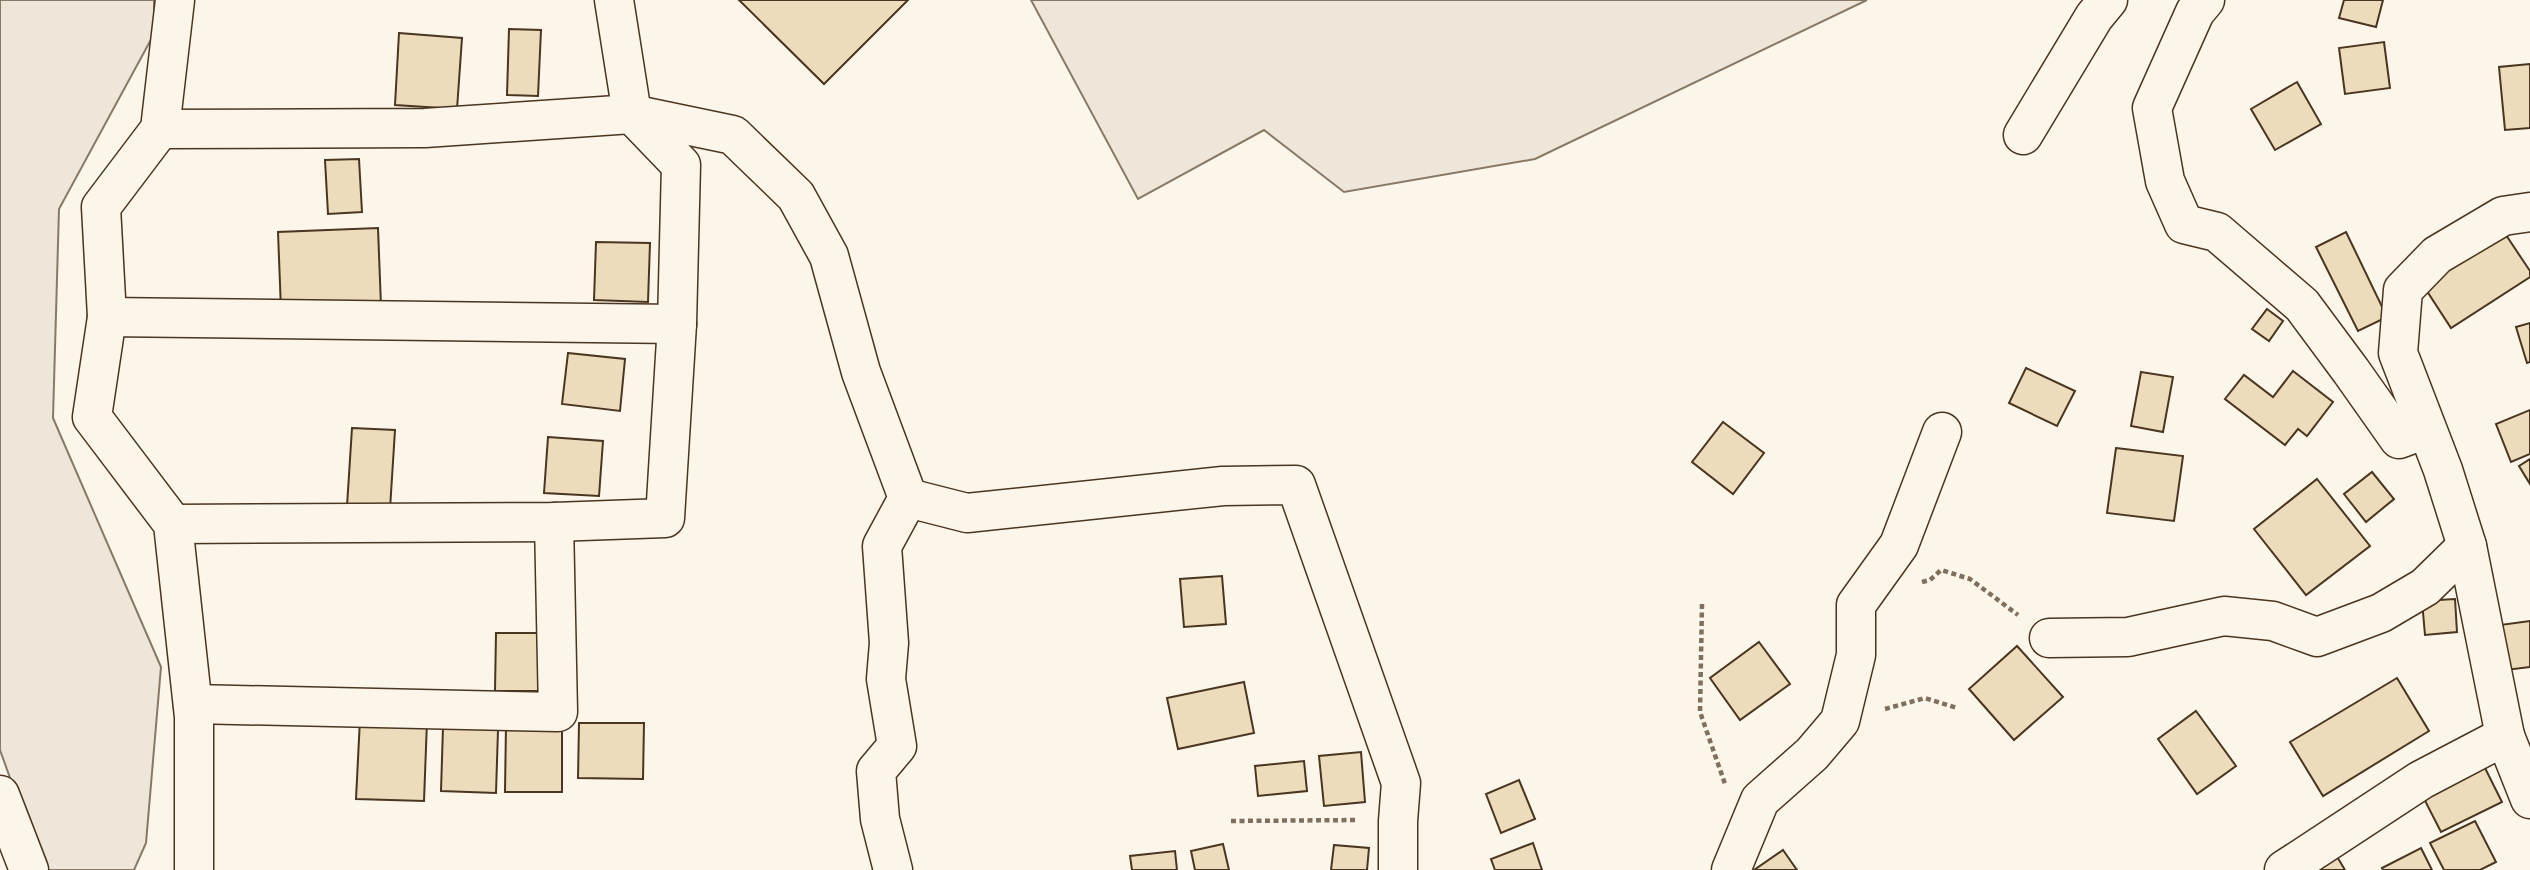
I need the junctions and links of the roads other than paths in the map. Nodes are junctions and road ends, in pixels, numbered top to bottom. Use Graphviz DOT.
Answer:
graph roads {
  1 [pos="175,0"];
  2 [pos="614,0"];
  3 [pos="2108,0"];
  4 [pos="2205,0"];
  5 [pos="632,114"];
  6 [pos="159,129"];
  7 [pos="2023,135"];
  8 [pos="2530,212"];
  9 [pos="107,317"];
  10 [pos="677,324"];
  11 [pos="2426,429"];
  12 [pos="1942,432"];
  13 [pos="908,498"];
  14 [pos="554,522"];
  15 [pos="173,524"];
  16 [pos="2467,546"];
  17 [pos="2049,638"];
  18 [pos="193,704"];
  19 [pos="2505,736"];
  20 [pos="0,795"];
  21 [pos="2530,799"];
  22 [pos="29,870"];
  23 [pos="194,870"];
  24 [pos="892,870"];
  25 [pos="1398,870"];
  26 [pos="1731,870"];
  27 [pos="2284,870"];
  1 -- 6 [label="street"];
  2 -- 5 [label="street"];
  3 -- 7 [label="street"];
  4 -- 11 [label="street"];
  5 -- 6 [label="street"];
  5 -- 10 [label="street"];
  5 -- 13 [label="street"];
  6 -- 9 [label="street"];
  8 -- 11 [label="street"];
  9 -- 10 [label="street"];
  9 -- 15 [label="street"];
  10 -- 14 [label="street"];
  11 -- 16 [label="street"];
  12 -- 26 [label="street"];
  13 -- 24 [label="street"];
  13 -- 25 [label="street"];
  14 -- 15 [label="street"];
  14 -- 18 [label="street"];
  15 -- 18 [label="street"];
  16 -- 17 [label="street"];
  16 -- 19 [label="street"];
  18 -- 23 [label="street"];
  19 -- 21 [label="street"];
  19 -- 27 [label="street"];
  20 -- 22 [label="street"];
}
